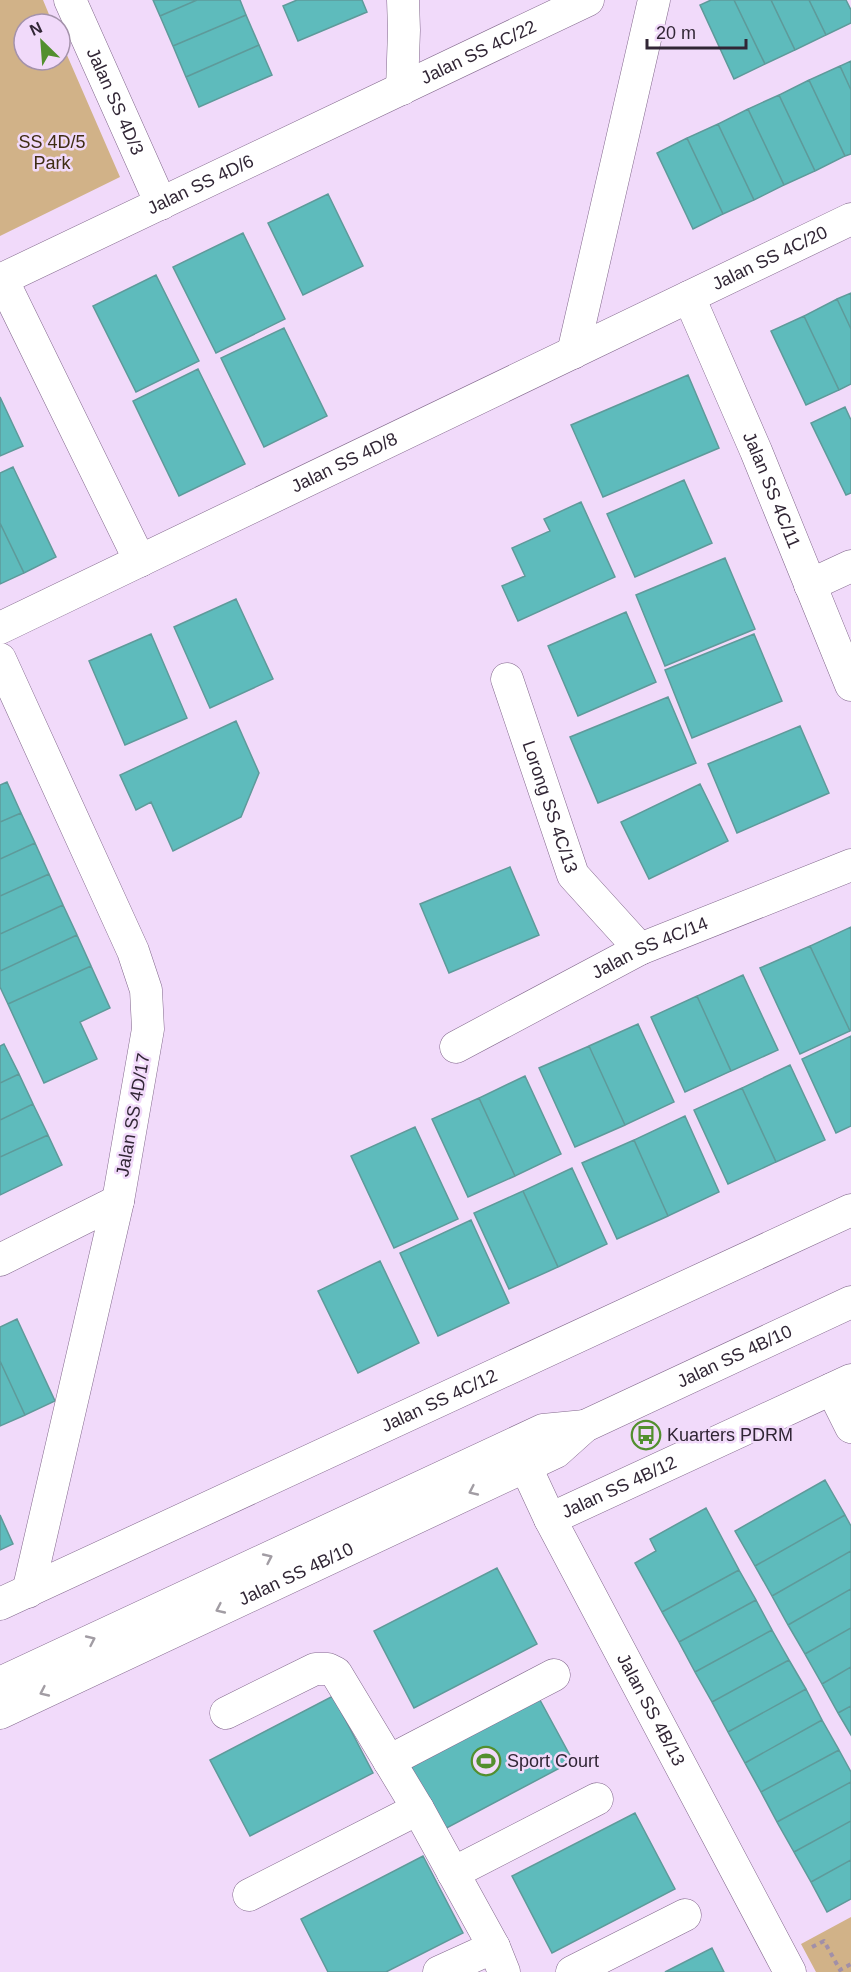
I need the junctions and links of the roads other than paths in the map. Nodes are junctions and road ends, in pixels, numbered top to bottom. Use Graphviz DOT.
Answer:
graph roads {
  1 [pos="70,0"];
  2 [pos="403,0"];
  3 [pos="588,0"];
  4 [pos="654,0"];
  5 [pos="402,89"];
  6 [pos="161,204"];
  7 [pos="851,219"];
  8 [pos="1,280"];
  9 [pos="688,297"];
  10 [pos="573,352"];
  11 [pos="140,561"];
  12 [pos="851,566"];
  13 [pos="810,585"];
  14 [pos="0,628"];
  15 [pos="0,659"];
  16 [pos="507,679"];
  17 [pos="851,685"];
  18 [pos="851,865"];
  19 [pos="640,949"];
  20 [pos="456,1047"];
  21 [pos="118,1201"];
  22 [pos="851,1210"];
  23 [pos="0,1260"];
  24 [pos="851,1302"];
  25 [pos="841,1385"];
  26 [pos="851,1426"];
  27 [pos="520,1455"];
  28 [pos="550,1519"];
  29 [pos="28,1592"];
  30 [pos="0,1605"];
  31 [pos="554,1675"];
  32 [pos="0,1683"];
  33 [pos="0,1713"];
  34 [pos="226,1713"];
  35 [pos="389,1761"];
  36 [pos="597,1799"];
  37 [pos="418,1809"];
  38 [pos="453,1873"];
  39 [pos="249,1895"];
  40 [pos="685,1914"];
  41 [pos="499,1960"];
  42 [pos="439,1972"];
  43 [pos="572,1972"];
  44 [pos="790,1972"];
  1 -- 6 [label="street, Jalan SS 4D/3"];
  2 -- 5 [label="street"];
  3 -- 5 [label="street, Jalan SS 4C/22"];
  4 -- 10 [label="street"];
  5 -- 6 [label="street, Jalan SS 4D/6"];
  6 -- 8 [label="street, Jalan SS 4D/6"];
  7 -- 9 [label="street, Jalan SS 4C/20"];
  8 -- 11 [label="street"];
  9 -- 10 [label="street, Jalan SS 4D/8"];
  9 -- 13 [label="street, Jalan SS 4C/11"];
  10 -- 11 [label="street, Jalan SS 4D/8"];
  11 -- 14 [label="street, Jalan SS 4D/8"];
  12 -- 13 [label="street"];
  13 -- 17 [label="street, Jalan SS 4C/11"];
  15 -- 21 [label="street, Jalan SS 4D/17"];
  16 -- 19 [label="street, Lorong SS 4C/13"];
  18 -- 19 [label="street, Jalan SS 4C/14"];
  19 -- 20 [label="street, Jalan SS 4C/14"];
  21 -- 23 [label="street"];
  21 -- 29 [label="street, Jalan SS 4D/17"];
  22 -- 29 [label="street, Jalan SS 4C/12"];
  24 -- 27 [label="street, Jalan SS 4B/10"];
  25 -- 26 [label="street"];
  25 -- 28 [label="street, Jalan SS 4B/12"];
  27 -- 28 [label="street, Jalan SS 4B/13"];
  32 -- 27 [label="street, Jalan SS 4B/10, one-way"];
  27 -- 33 [label="street, Jalan SS 4B/10, one-way"];
  28 -- 44 [label="street, Jalan SS 4B/13"];
  29 -- 30 [label="street, Jalan SS 4C/12"];
  31 -- 35 [label="street"];
  34 -- 35 [label="street"];
  35 -- 37 [label="street"];
  36 -- 38 [label="street"];
  37 -- 38 [label="street"];
  37 -- 39 [label="street"];
  38 -- 41 [label="street"];
  40 -- 43 [label="street"];
  41 -- 42 [label="street"];
}
